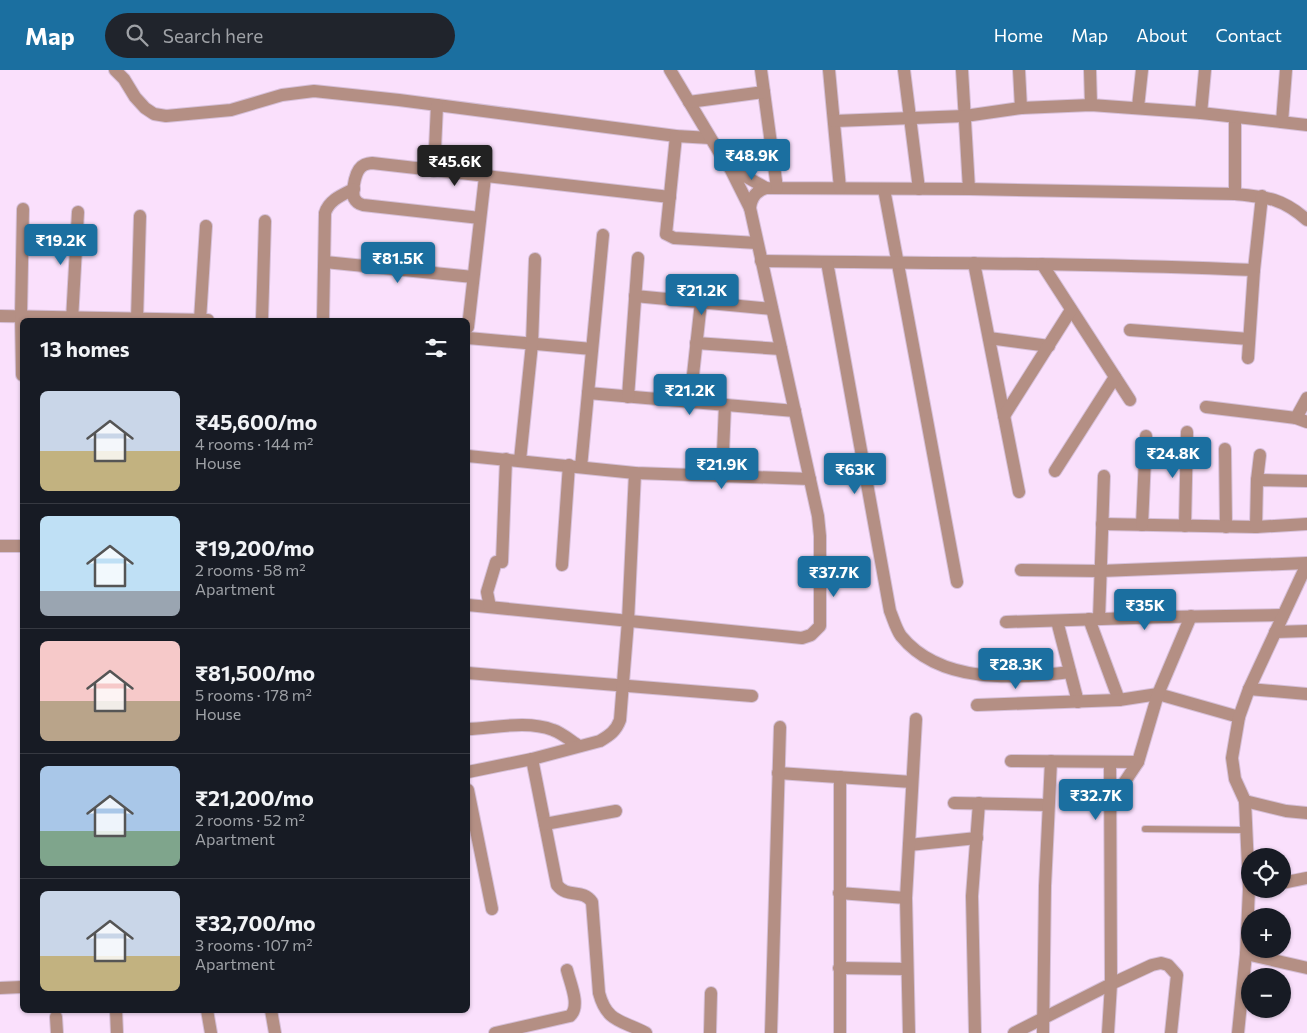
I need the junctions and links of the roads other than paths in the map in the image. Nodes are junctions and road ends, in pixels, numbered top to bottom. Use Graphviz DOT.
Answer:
graph roads {
  1 [pos="115,70"];
  2 [pos="670,70"];
  3 [pos="761,70"];
  4 [pos="829,70"];
  5 [pos="904,70"];
  6 [pos="962,70"];
  7 [pos="1019,70"];
  8 [pos="1090,70"];
  9 [pos="1142,70"];
  10 [pos="1205,70"];
  11 [pos="1286,70"];
  12 [pos="764,92"];
  13 [pos="689,102"];
  14 [pos="437,105"];
  15 [pos="1091,105"];
  16 [pos="1138,107"];
  17 [pos="1021,108"];
  18 [pos="1201,112"];
  19 [pos="965,116"];
  20 [pos="910,117"];
  21 [pos="1235,117"];
  22 [pos="834,121"];
  23 [pos="1282,122"];
  24 [pos="1307,125"];
  25 [pos="676,136"];
  26 [pos="710,138"];
  27 [pos="729,167"];
  28 [pos="434,171"];
  29 [pos="485,176"];
  30 [pos="771,188"];
  31 [pos="840,188"];
  32 [pos="354,189"];
  33 [pos="884,189"];
  34 [pos="920,189"];
  35 [pos="969,189"];
  36 [pos="1235,194"];
  37 [pos="1262,196"];
  38 [pos="670,197"];
  39 [pos="750,208"];
  40 [pos="24,209"];
  41 [pos="78,212"];
  42 [pos="140,216"];
  43 [pos="480,218"];
  44 [pos="1307,220"];
  45 [pos="265,222"];
  46 [pos="206,226"];
  47 [pos="603,235"];
  48 [pos="757,243"];
  49 [pos="535,258"];
  50 [pos="638,258"];
  51 [pos="762,261"];
  52 [pos="325,262"];
  53 [pos="827,262"];
  54 [pos="898,263"];
  55 [pos="974,263"];
  56 [pos="1042,264"];
  57 [pos="1254,270"];
  58 [pos="473,277"];
  59 [pos="635,296"];
  60 [pos="701,302"];
  61 [pos="772,309"];
  62 [pos="1072,310"];
  63 [pos="0,316"];
  64 [pos="21,316"];
  65 [pos="55,318"];
  66 [pos="72,318"];
  67 [pos="137,318"];
  68 [pos="200,318"];
  69 [pos="262,318"];
  70 [pos="323,318"];
  71 [pos="469,318"];
  72 [pos="1130,330"];
  73 [pos="470,338"];
  74 [pos="989,338"];
  75 [pos="1249,339"];
  76 [pos="696,342"];
  77 [pos="532,344"];
  78 [pos="1049,346"];
  79 [pos="592,349"];
  80 [pos="781,349"];
  81 [pos="1248,358"];
  82 [pos="1115,377"];
  83 [pos="588,393"];
  84 [pos="628,397"];
  85 [pos="1307,398"];
  86 [pos="1130,400"];
  87 [pos="690,402"];
  88 [pos="725,405"];
  89 [pos="1206,407"];
  90 [pos="794,411"];
  91 [pos="1004,416"];
  92 [pos="1302,420"];
  93 [pos="1187,432"];
  94 [pos="1146,436"];
  95 [pos="1225,450"];
  96 [pos="470,456"];
  97 [pos="1260,456"];
  98 [pos="506,458"];
  99 [pos="520,460"];
  100 [pos="575,466"];
  101 [pos="1056,471"];
  102 [pos="635,473"];
  103 [pos="722,476"];
  104 [pos="1104,476"];
  105 [pos="810,479"];
  106 [pos="1257,480"];
  107 [pos="1307,481"];
  108 [pos="1019,492"];
  109 [pos="1102,524"];
  110 [pos="1307,524"];
  111 [pos="1142,525"];
  112 [pos="1185,526"];
  113 [pos="1226,527"];
  114 [pos="1256,527"];
  115 [pos="0,546"];
  116 [pos="20,546"];
  117 [pos="1307,564"];
  118 [pos="562,565"];
  119 [pos="1021,570"];
  120 [pos="1100,571"];
  121 [pos="957,582"];
  122 [pos="470,605"];
  123 [pos="490,607"];
  124 [pos="1191,616"];
  125 [pos="1283,616"];
  126 [pos="1094,619"];
  127 [pos="628,621"];
  128 [pos="1057,621"];
  129 [pos="1006,622"];
  130 [pos="1307,631"];
  131 [pos="1275,632"];
  132 [pos="1070,672"];
  133 [pos="470,673"];
  134 [pos="622,686"];
  135 [pos="1249,690"];
  136 [pos="1158,694"];
  137 [pos="1307,694"];
  138 [pos="752,696"];
  139 [pos="1119,700"];
  140 [pos="1078,702"];
  141 [pos="977,705"];
  142 [pos="1239,717"];
  143 [pos="916,719"];
  144 [pos="780,727"];
  145 [pos="470,728"];
  146 [pos="579,746"];
  147 [pos="532,759"];
  148 [pos="1011,761"];
  149 [pos="1050,761"];
  150 [pos="1110,762"];
  151 [pos="1138,762"];
  152 [pos="470,772"];
  153 [pos="778,772"];
  154 [pos="840,777"];
  155 [pos="912,782"];
  156 [pos="470,800"];
  157 [pos="1245,801"];
  158 [pos="954,803"];
  159 [pos="979,803"];
  160 [pos="1110,804"];
  161 [pos="1048,805"];
  162 [pos="616,810"];
  163 [pos="1307,813"];
  164 [pos="545,824"];
  165 [pos="1145,829"];
  166 [pos="1246,830"];
  167 [pos="977,838"];
  168 [pos="908,845"];
  169 [pos="1247,848"];
  170 [pos="1307,878"];
  171 [pos="1291,881"];
  172 [pos="839,892"];
  173 [pos="906,898"];
  174 [pos="492,909"];
  175 [pos="1246,958"];
  176 [pos="1263,958"];
  177 [pos="839,968"];
  178 [pos="1307,968"];
  179 [pos="907,969"];
  180 [pos="568,970"];
  181 [pos="1111,984"];
  182 [pos="20,987"];
  183 [pos="0,988"];
  184 [pos="711,993"];
  185 [pos="116,1013"];
  186 [pos="208,1013"];
  187 [pos="272,1013"];
  188 [pos="56,1016"];
  189 [pos="1044,1019"];
  190 [pos="57,1033"];
  191 [pos="117,1033"];
  192 [pos="211,1033"];
  193 [pos="275,1033"];
  194 [pos="495,1033"];
  195 [pos="646,1033"];
  196 [pos="710,1033"];
  197 [pos="771,1033"];
  198 [pos="840,1033"];
  199 [pos="909,1033"];
  200 [pos="974,1033"];
  201 [pos="1014,1033"];
  202 [pos="1043,1033"];
  203 [pos="1108,1033"];
  204 [pos="1171,1033"];
  205 [pos="1238,1033"];
  1 -- 14 [label="street"];
  2 -- 13 [label="street"];
  3 -- 12 [label="street"];
  4 -- 22 [label="street"];
  5 -- 20 [label="street"];
  6 -- 19 [label="street"];
  7 -- 17 [label="street"];
  8 -- 15 [label="street"];
  9 -- 16 [label="street"];
  10 -- 18 [label="street"];
  11 -- 23 [label="street"];
  12 -- 13 [label="street"];
  12 -- 30 [label="street"];
  13 -- 26 [label="street"];
  14 -- 25 [label="street"];
  14 -- 28 [label="street"];
  15 -- 16 [label="street"];
  15 -- 17 [label="street"];
  16 -- 18 [label="street"];
  17 -- 19 [label="street"];
  18 -- 21 [label="street"];
  19 -- 20 [label="street"];
  19 -- 35 [label="street"];
  20 -- 22 [label="street"];
  20 -- 34 [label="street"];
  21 -- 23 [label="street"];
  21 -- 36 [label="street"];
  22 -- 31 [label="street"];
  23 -- 24 [label="street"];
  25 -- 26 [label="street"];
  25 -- 38 [label="street"];
  26 -- 27 [label="street"];
  27 -- 30 [label="street"];
  27 -- 39 [label="street"];
  28 -- 29 [label="street"];
  28 -- 32 [label="street"];
  29 -- 38 [label="street"];
  29 -- 43 [label="street"];
  30 -- 31 [label="street"];
  30 -- 39 [label="street"];
  31 -- 33 [label="street"];
  32 -- 43 [label="street"];
  32 -- 52 [label="street"];
  33 -- 34 [label="street"];
  33 -- 54 [label="street"];
  34 -- 35 [label="street"];
  35 -- 36 [label="street"];
  36 -- 37 [label="street"];
  37 -- 44 [label="street"];
  37 -- 57 [label="street"];
  38 -- 48 [label="street"];
  39 -- 48 [label="street"];
  40 -- 64 [label="street"];
  41 -- 66 [label="street"];
  42 -- 67 [label="street"];
  43 -- 58 [label="street"];
  45 -- 69 [label="street"];
  46 -- 68 [label="street"];
  47 -- 79 [label="street"];
  48 -- 51 [label="street"];
  49 -- 77 [label="street"];
  50 -- 59 [label="street"];
  51 -- 53 [label="street"];
  51 -- 61 [label="street"];
  52 -- 58 [label="street"];
  52 -- 70 [label="street"];
  53 -- 54 [label="street"];
  53 -- 132 [label="street"];
  54 -- 55 [label="street"];
  54 -- 121 [label="street"];
  55 -- 56 [label="street"];
  55 -- 74 [label="street"];
  56 -- 57 [label="street"];
  56 -- 62 [label="street"];
  57 -- 75 [label="street"];
  58 -- 71 [label="street"];
  59 -- 60 [label="street"];
  59 -- 84 [label="street"];
  60 -- 61 [label="street"];
  60 -- 76 [label="street"];
  61 -- 80 [label="street"];
  62 -- 78 [label="street"];
  62 -- 82 [label="street"];
  63 -- 64 [label="street"];
  64 -- 65 [label="street"];
  72 -- 75 [label="street"];
  73 -- 77 [label="street"];
  74 -- 78 [label="street"];
  74 -- 91 [label="street"];
  75 -- 81 [label="street"];
  76 -- 80 [label="street"];
  76 -- 87 [label="street"];
  77 -- 79 [label="street"];
  77 -- 99 [label="street"];
  78 -- 91 [label="street"];
  79 -- 83 [label="street"];
  80 -- 90 [label="street"];
  82 -- 86 [label="street"];
  82 -- 101 [label="street"];
  83 -- 84 [label="street"];
  83 -- 100 [label="street"];
  84 -- 87 [label="street"];
  85 -- 92 [label="street"];
  87 -- 88 [label="street"];
  88 -- 90 [label="street"];
  88 -- 103 [label="street"];
  89 -- 92 [label="street"];
  90 -- 105 [label="street"];
  91 -- 108 [label="street"];
  93 -- 112 [label="street"];
  94 -- 111 [label="street"];
  95 -- 113 [label="street"];
  96 -- 98 [label="street"];
  97 -- 106 [label="street"];
  98 -- 99 [label="street"];
  98 -- 123 [label="street"];
  99 -- 100 [label="street"];
  100 -- 102 [label="street"];
  100 -- 118 [label="street"];
  102 -- 103 [label="street"];
  102 -- 127 [label="street"];
  103 -- 105 [label="street"];
  104 -- 109 [label="street"];
  105 -- 127 [label="street"];
  106 -- 107 [label="street"];
  106 -- 114 [label="street"];
  109 -- 111 [label="street"];
  109 -- 120 [label="street"];
  110 -- 114 [label="street"];
  111 -- 112 [label="street"];
  112 -- 113 [label="street"];
  113 -- 114 [label="street"];
  115 -- 116 [label="street"];
  117 -- 120 [label="street"];
  117 -- 125 [label="street"];
  119 -- 120 [label="street"];
  120 -- 126 [label="street"];
  122 -- 123 [label="street"];
  123 -- 127 [label="street"];
  124 -- 125 [label="street"];
  124 -- 126 [label="street"];
  124 -- 136 [label="street"];
  125 -- 131 [label="street"];
  126 -- 128 [label="street"];
  126 -- 139 [label="street"];
  127 -- 134 [label="street"];
  128 -- 129 [label="street"];
  128 -- 132 [label="street"];
  130 -- 131 [label="street"];
  131 -- 135 [label="street"];
  132 -- 140 [label="street"];
  133 -- 134 [label="street"];
  134 -- 138 [label="street"];
  134 -- 146 [label="street"];
  135 -- 137 [label="street"];
  135 -- 142 [label="street"];
  136 -- 139 [label="street"];
  136 -- 142 [label="street"];
  136 -- 151 [label="street"];
  139 -- 140 [label="street"];
  140 -- 141 [label="street"];
  142 -- 157 [label="street"];
  143 -- 155 [label="street"];
  144 -- 153 [label="street"];
  145 -- 146 [label="street"];
  146 -- 147 [label="street"];
  147 -- 152 [label="street"];
  147 -- 164 [label="street"];
  148 -- 149 [label="street"];
  149 -- 150 [label="street"];
  149 -- 161 [label="street"];
  150 -- 151 [label="street"];
  150 -- 160 [label="street"];
  151 -- 160 [label="street"];
  153 -- 154 [label="street"];
  153 -- 197 [label="street"];
  154 -- 155 [label="street"];
  154 -- 172 [label="street"];
  155 -- 168 [label="street"];
  156 -- 174 [label="street"];
  157 -- 163 [label="street"];
  157 -- 166 [label="street"];
  158 -- 159 [label="street"];
  159 -- 161 [label="street"];
  159 -- 167 [label="street"];
  160 -- 181 [label="street"];
  161 -- 189 [label="street"];
  162 -- 164 [label="street"];
  164 -- 195 [label="street"];
  165 -- 166 [label="lane"];
  166 -- 169 [label="street"];
  167 -- 168 [label="street"];
  167 -- 200 [label="street"];
  168 -- 173 [label="street"];
  170 -- 171 [label="street"];
  172 -- 173 [label="street"];
  172 -- 177 [label="street"];
  173 -- 179 [label="street"];
  175 -- 205 [label="street"];
  176 -- 178 [label="street"];
  177 -- 179 [label="street"];
  177 -- 198 [label="street"];
  179 -- 199 [label="street"];
  180 -- 194 [label="street"];
  181 -- 189 [label="street"];
  181 -- 203 [label="street"];
  181 -- 204 [label="street"];
  182 -- 183 [label="street"];
  184 -- 196 [label="street"];
  185 -- 191 [label="street"];
  186 -- 192 [label="street"];
  187 -- 193 [label="street"];
  188 -- 190 [label="street"];
  189 -- 201 [label="street"];
  189 -- 202 [label="street"];
}
